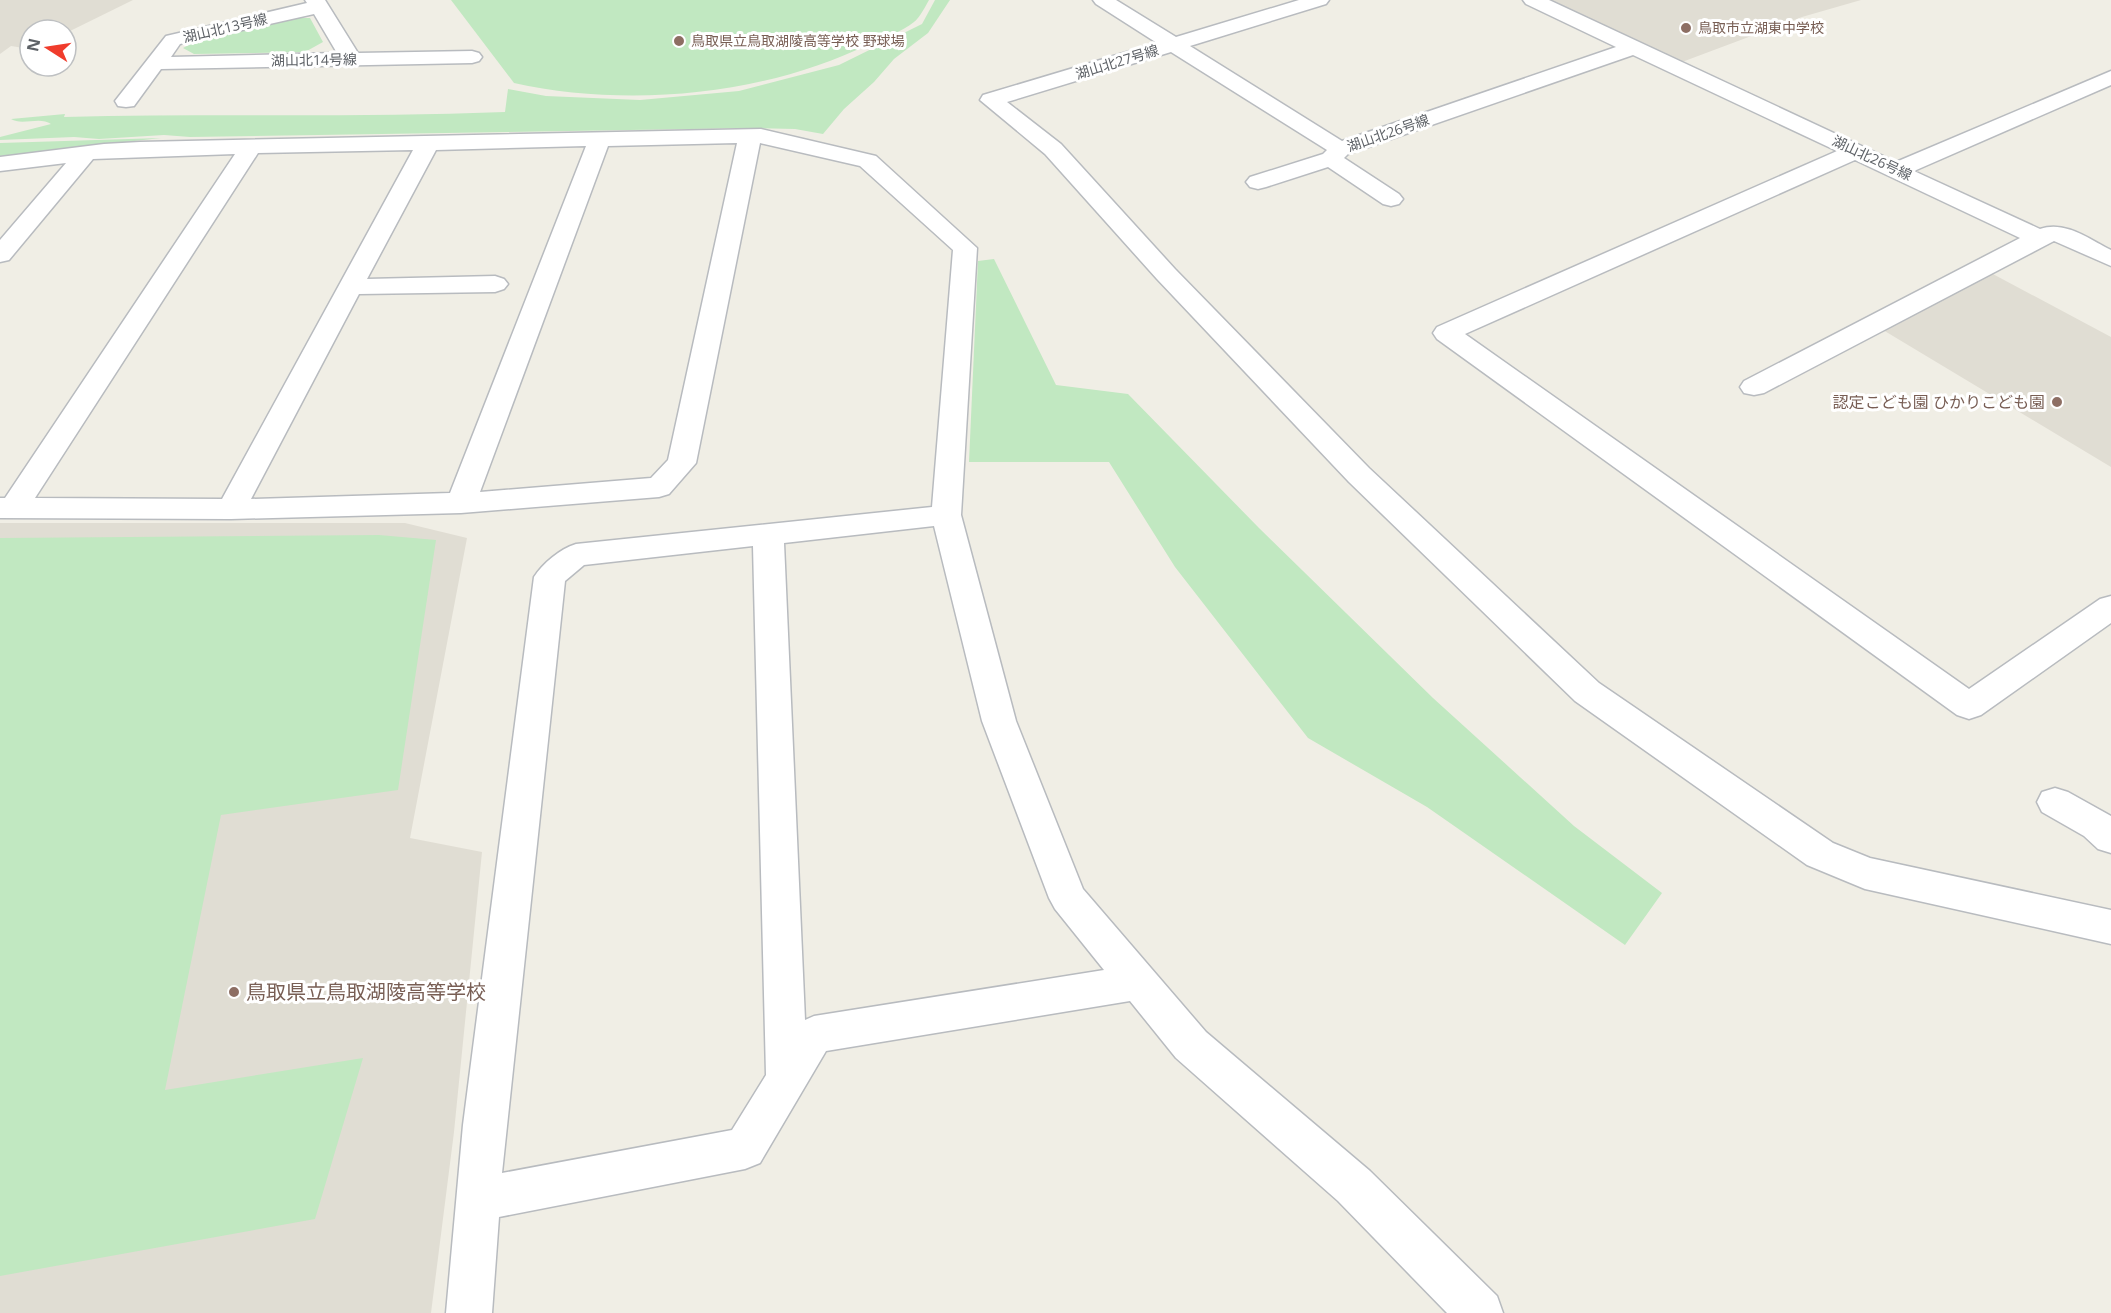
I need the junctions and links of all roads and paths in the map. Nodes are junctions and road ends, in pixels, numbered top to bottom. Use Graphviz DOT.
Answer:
graph roads {
  1 [pos="1103,0"];
  2 [pos="1319,0"];
  3 [pos="1533,0"];
  4 [pos="316,3"];
  5 [pos="1175,45"];
  6 [pos="1633,48"];
  7 [pos="472,57"];
  8 [pos="351,59"];
  9 [pos="157,63"];
  10 [pos="2111,77"];
  11 [pos="126,101"];
  12 [pos="750,136"];
  13 [pos="600,138"];
  14 [pos="428,143"];
  15 [pos="251,146"];
  16 [pos="1857,151"];
  17 [pos="86,153"];
  18 [pos="1336,154"];
  19 [pos="0,164"];
  20 [pos="1896,170"];
  21 [pos="1258,182"];
  22 [pos="1391,199"];
  23 [pos="2039,238"];
  24 [pos="0,255"];
  25 [pos="2111,259"];
  26 [pos="495,284"];
  27 [pos="350,287"];
  28 [pos="1754,387"];
  29 [pos="460,503"];
  30 [pos="7,507"];
  31 [pos="231,508"];
  32 [pos="946,515"];
  33 [pos="768,534"];
  34 [pos="2111,607"];
  35 [pos="2055,802"];
  36 [pos="2111,838"];
  37 [pos="2111,927"];
  38 [pos="1139,982"];
  39 [pos="787,1079"];
  40 [pos="478,1198"];
  41 [pos="469,1313"];
  42 [pos="1480,1313"];
  1 -- 5 [label="street, 湖山北26号線"];
  2 -- 5 [label="street, 湖山北27号線"];
  3 -- 6 [label="street, 湖山北26号線"];
  4 -- 8 [label="street"];
  4 -- 9 [label="street, 湖山北13号線"];
  5 -- 18 [label="street, 湖山北26号線"];
  5 -- 37 [label="street, 湖山北27号線"];
  6 -- 16 [label="street, 湖山北26号線"];
  6 -- 18 [label="street, 湖山北26号線"];
  7 -- 8 [label="street, 湖山北14号線"];
  8 -- 9 [label="street, 湖山北14号線"];
  9 -- 11 [label="street, 湖山北13号線"];
  10 -- 20 [label="street"];
  12 -- 13 [label="street"];
  12 -- 29 [label="street"];
  12 -- 32 [label="street"];
  13 -- 14 [label="street"];
  13 -- 29 [label="street"];
  14 -- 15 [label="street"];
  14 -- 27 [label="street"];
  15 -- 17 [label="street"];
  15 -- 30 [label="street"];
  16 -- 20 [label="street, 湖山北26号線"];
  16 -- 34 [label="street"];
  17 -- 19 [label="street"];
  17 -- 24 [label="street"];
  18 -- 21 [label="street"];
  18 -- 22 [label="street"];
  20 -- 23 [label="street, 湖山北26号線"];
  23 -- 25 [label="street, 湖山北26号線"];
  23 -- 28 [label="street"];
  26 -- 27 [label="street"];
  27 -- 31 [label="street"];
  29 -- 31 [label="street"];
  30 -- 31 [label="street"];
  32 -- 33 [label="street"];
  32 -- 38 [label="street"];
  33 -- 39 [label="street"];
  33 -- 40 [label="street"];
  35 -- 36 [label="street"];
  38 -- 39 [label="street"];
  38 -- 42 [label="street"];
  39 -- 40 [label="street"];
  40 -- 41 [label="street"];
}
